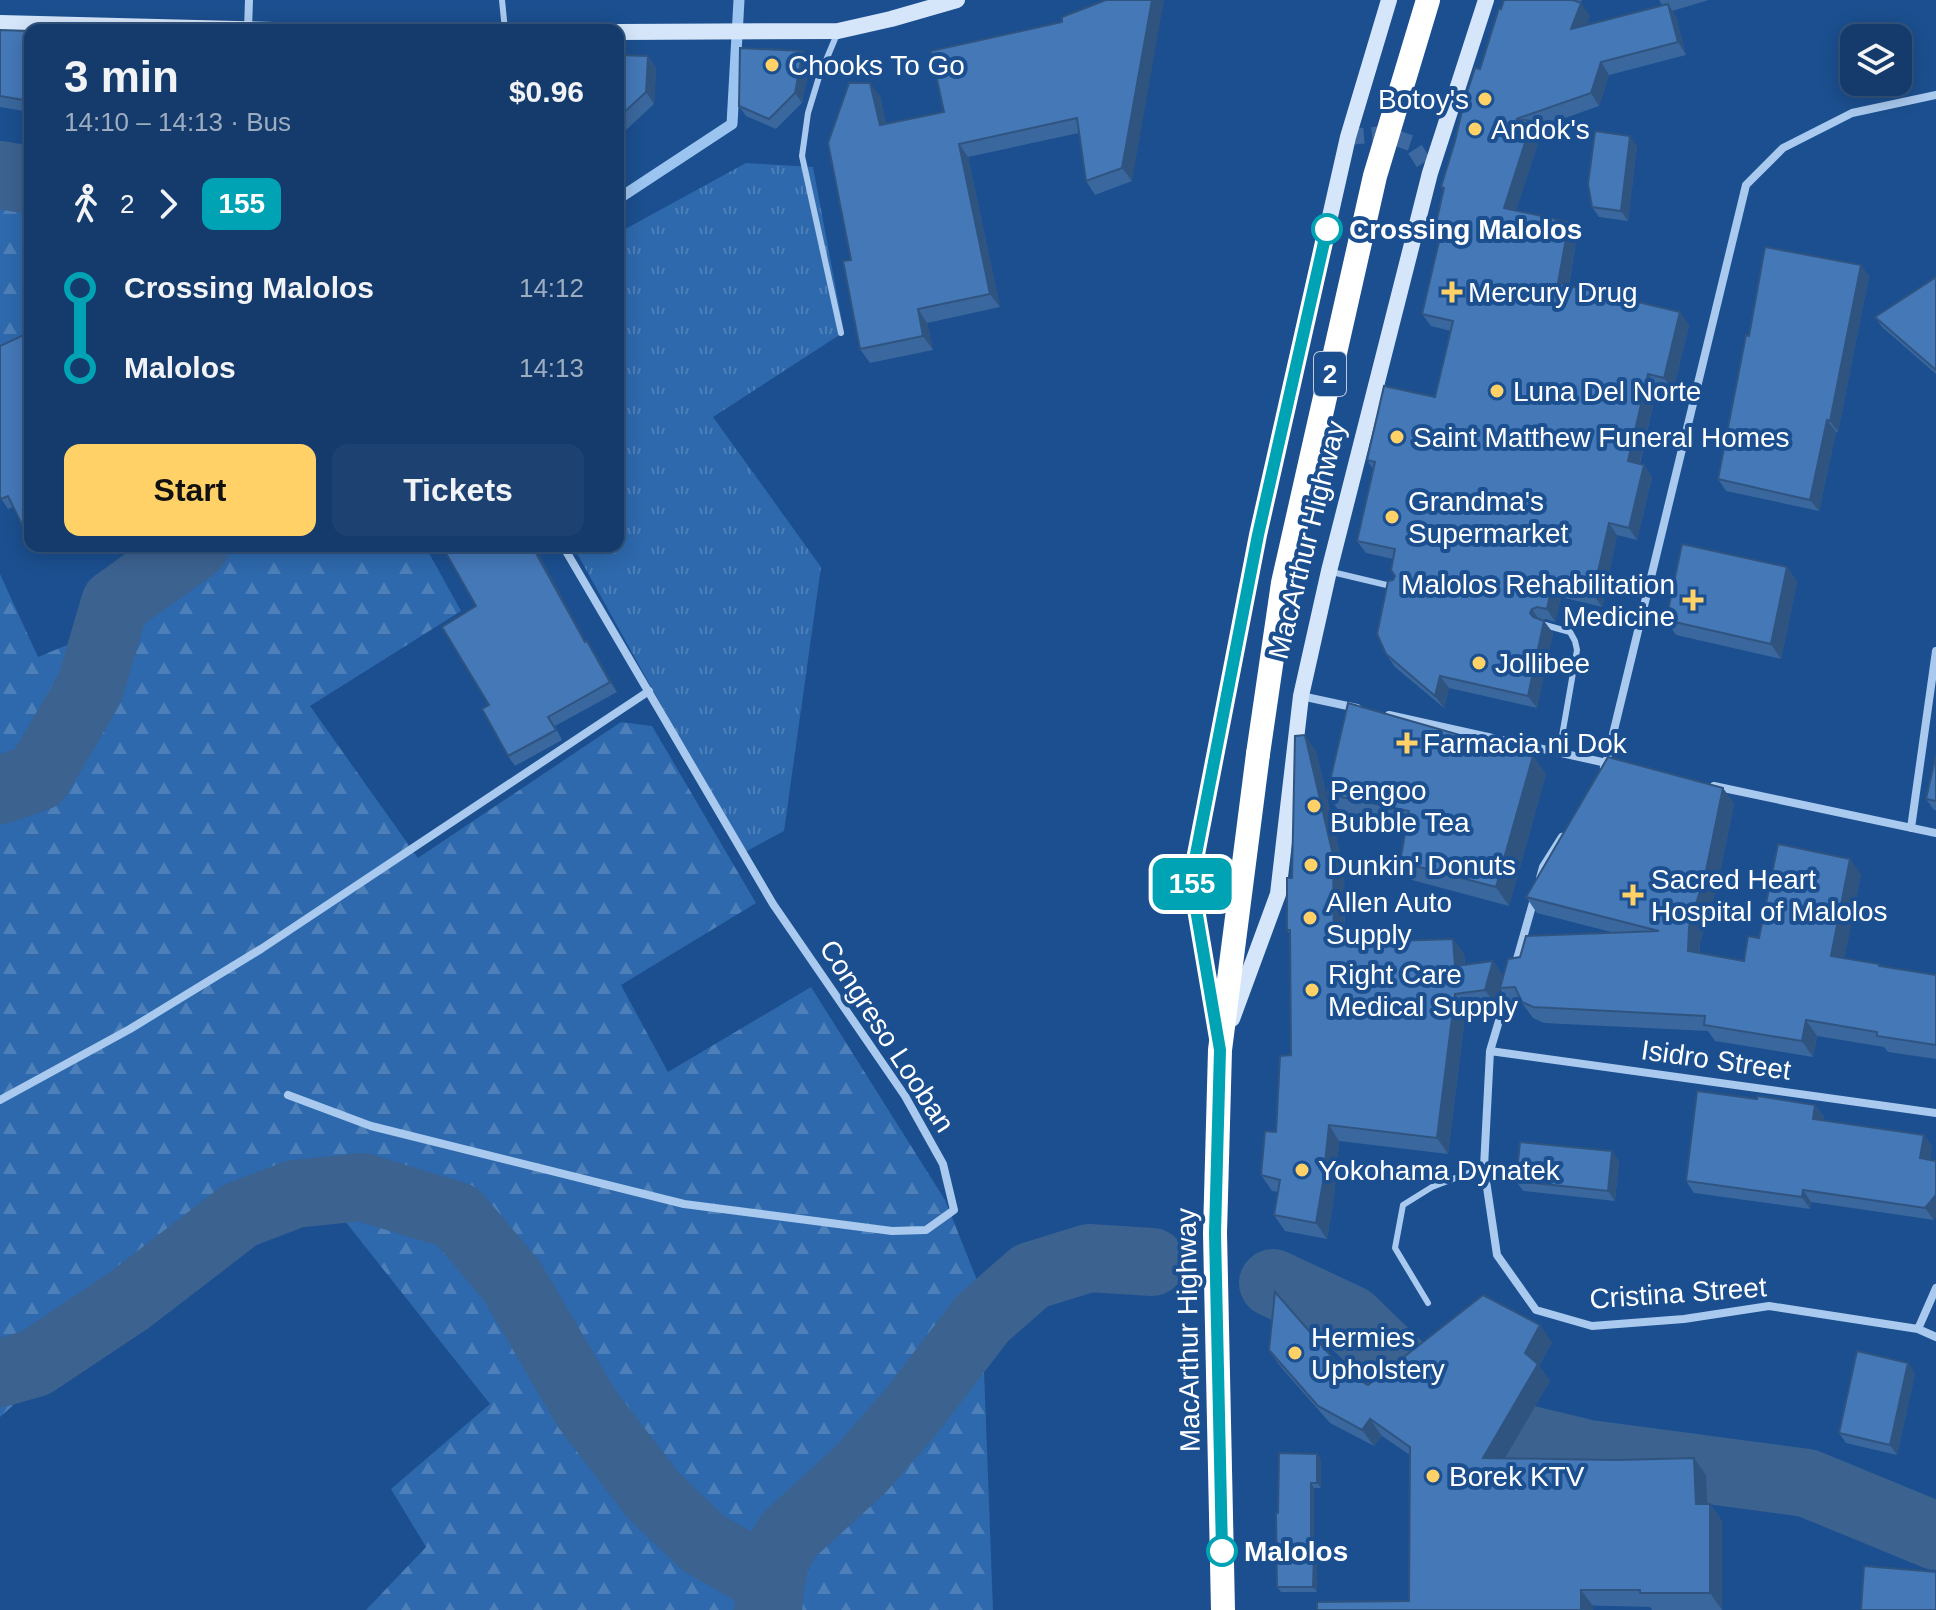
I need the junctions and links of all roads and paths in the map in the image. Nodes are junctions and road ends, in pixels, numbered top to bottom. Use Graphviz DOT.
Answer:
graph roads {
  1 [pos="249,0"];
  2 [pos="502,0"];
  3 [pos="957,0"];
  4 [pos="1389,0"];
  5 [pos="1428,0"];
  6 [pos="1486,0"];
  7 [pos="0,23"];
  8 [pos="41,24"];
  9 [pos="248,24"];
  10 [pos="504,24"];
  11 [pos="838,31"];
  12 [pos="624,32"];
  13 [pos="1936,95"];
  14 [pos="841,333"];
  15 [pos="567,552"];
  16 [pos="1329,571"];
  17 [pos="1398,588"];
  18 [pos="1545,625"];
  19 [pos="1936,651"];
  20 [pos="649,691"];
  21 [pos="1301,696"];
  22 [pos="1362,709"];
  23 [pos="1377,713"];
  24 [pos="1559,753"];
  25 [pos="1606,763"];
  26 [pos="1622,766"];
  27 [pos="1599,776"];
  28 [pos="1698,783"];
  29 [pos="1567,828"];
  30 [pos="1911,828"];
  31 [pos="1936,833"];
  32 [pos="1220,1050"];
  33 [pos="1490,1051"];
  34 [pos="288,1095"];
  35 [pos="0,1100"];
  36 [pos="1936,1113"];
  37 [pos="1484,1167"];
  38 [pos="1936,1288"];
  39 [pos="1428,1303"];
  40 [pos="1918,1329"];
  41 [pos="1936,1337"];
  42 [pos="1223,1610"];
  1 -- 9 [label="street"];
  2 -- 10 [label="lane"];
  3 -- 11 [label="main road"];
  4 -- 32 [label="main road, MacArthur Highway"];
  5 -- 32 [label="highway, MacArthur Highway / 2, bridge"];
  6 -- 16 [label="main road, MacArthur Highway"];
  7 -- 8 [label="main road"];
  11 -- 12 [label="main road"];
  11 -- 14 [label="lane"];
  13 -- 25 [label="street"];
  15 -- 20 [label="street, Congreso Looban"];
  16 -- 17 [label="lane"];
  16 -- 21 [label="main road, MacArthur Highway"];
  18 -- 24 [label="lane"];
  19 -- 30 [label="street"];
  20 -- 34 [label="street, Congreso Looban"];
  20 -- 35 [label="street"];
  21 -- 22 [label="street"];
  21 -- 32 [label="main road, MacArthur Highway"];
  23 -- 24 [label="street"];
  24 -- 25 [label="street"];
  25 -- 26 [label="street"];
  25 -- 27 [label="street"];
  28 -- 30 [label="street"];
  29 -- 33 [label="street"];
  30 -- 31 [label="street"];
  32 -- 42 [label="highway, MacArthur Highway / 2"];
  33 -- 36 [label="street, Isidro Street"];
  33 -- 37 [label="street"];
  37 -- 39 [label="lane"];
  37 -- 40 [label="street, Cristina Street"];
  38 -- 40 [label="street"];
  40 -- 41 [label="street, Cristina Street"];
}
